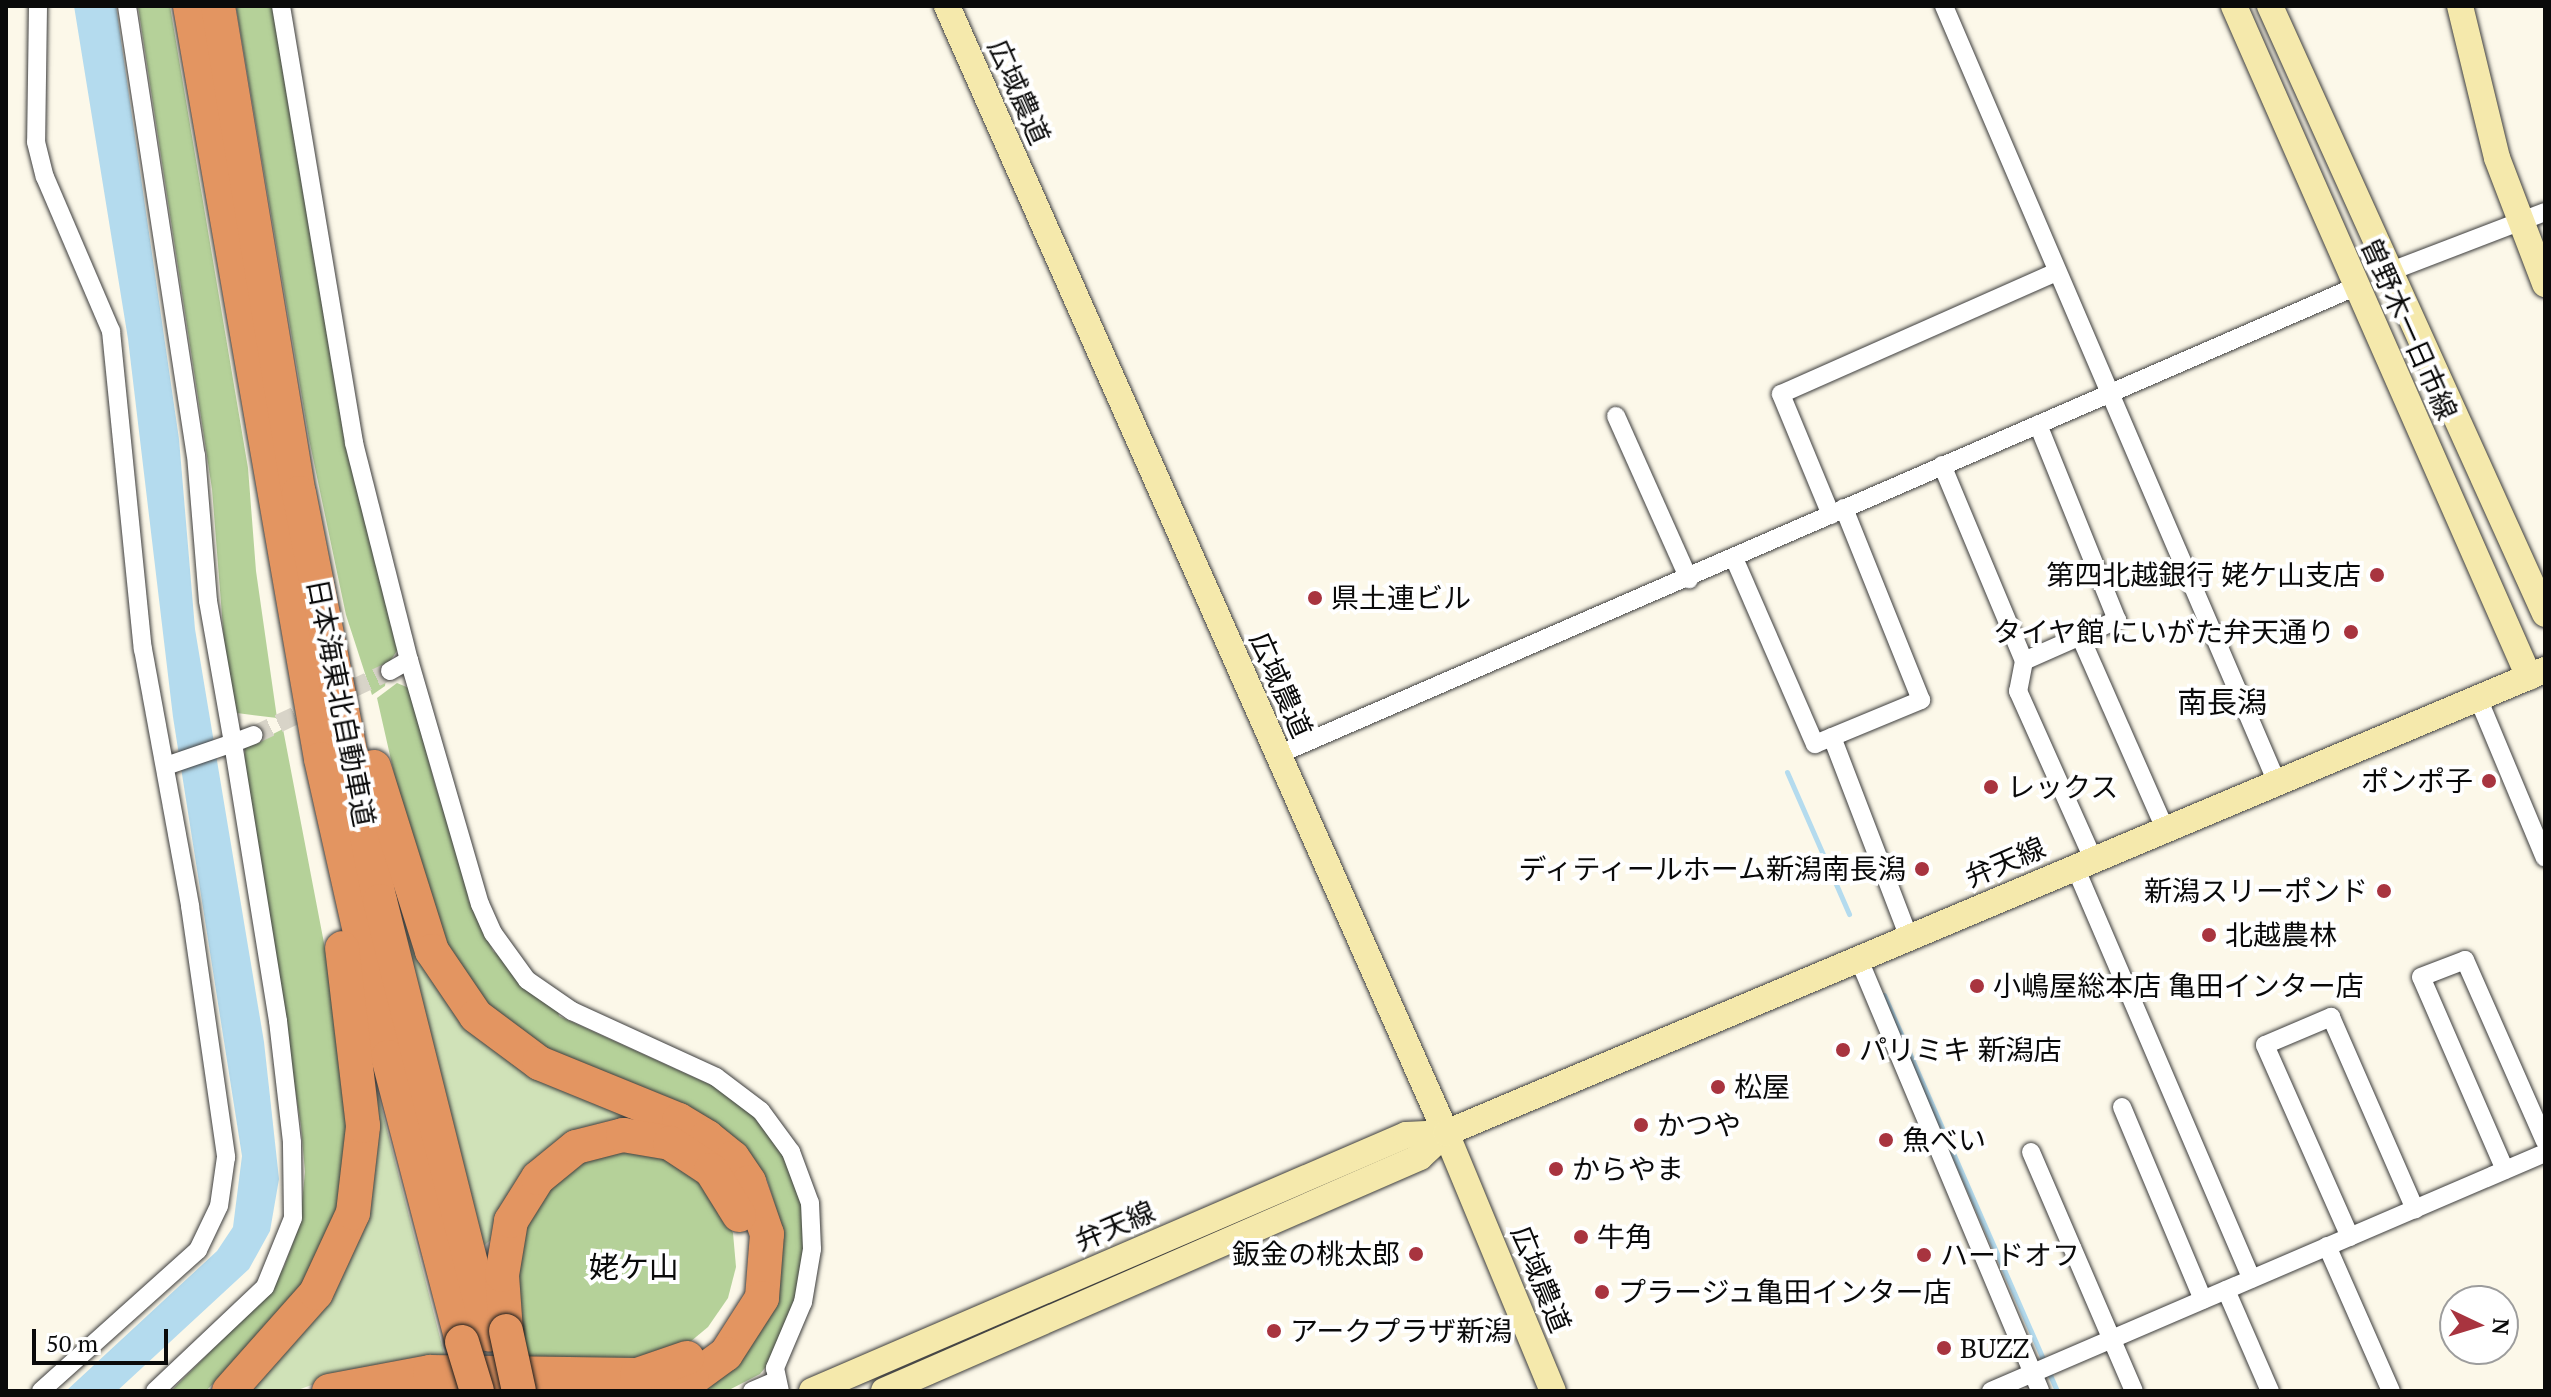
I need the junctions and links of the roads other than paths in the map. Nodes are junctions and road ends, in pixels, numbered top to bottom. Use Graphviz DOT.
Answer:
graph roads {
  1 [pos="38,6"];
  2 [pos="127,6"];
  3 [pos="190,6"];
  4 [pos="218,6"];
  5 [pos="281,6"];
  6 [pos="947,6"];
  7 [pos="1944,6"];
  8 [pos="2234,6"];
  9 [pos="2270,6"];
  10 [pos="2460,6"];
  11 [pos="2545,212"];
  12 [pos="2518,219"];
  13 [pos="2054,273"];
  14 [pos="2386,273"];
  15 [pos="2545,284"];
  16 [pos="2355,287"];
  17 [pos="2109,395"];
  18 [pos="1616,416"];
  19 [pos="2038,424"];
  20 [pos="1942,465"];
  21 [pos="285,488"];
  22 [pos="1838,512"];
  23 [pos="1734,558"];
  24 [pos="1689,579"];
  25 [pos="2545,614"];
  26 [pos="2080,636"];
  27 [pos="409,660"];
  28 [pos="2024,661"];
  29 [pos="390,671"];
  30 [pos="2537,674"];
  31 [pos="2478,698"];
  32 [pos="254,735"];
  33 [pos="1832,737"];
  34 [pos="229,745"];
  35 [pos="1277,755"];
  36 [pos="166,766"];
  37 [pos="2278,785"];
  38 [pos="2165,829"];
  39 [pos="2545,858"];
  40 [pos="2084,863"];
  41 [pos="1909,938"];
  42 [pos="1860,962"];
  43 [pos="2122,1107"];
  44 [pos="1446,1133"];
  45 [pos="2545,1141"];
  46 [pos="2031,1152"];
  47 [pos="2545,1153"];
  48 [pos="2505,1170"];
  49 [pos="2415,1209"];
  50 [pos="2350,1237"];
  51 [pos="2327,1246"];
  52 [pos="2252,1279"];
  53 [pos="2226,1290"];
  54 [pos="2203,1300"];
  55 [pos="486,1336"];
  56 [pos="2112,1339"];
  57 [pos="2042,1369"];
  58 [pos="778,1386"];
  59 [pos="41,1391"];
  60 [pos="155,1391"];
  61 [pos="229,1391"];
  62 [pos="329,1391"];
  63 [pos="477,1391"];
  64 [pos="506,1391"];
  65 [pos="519,1391"];
  66 [pos="660,1391"];
  67 [pos="752,1391"];
  68 [pos="812,1391"];
  69 [pos="884,1391"];
  70 [pos="1553,1391"];
  71 [pos="1991,1391"];
  72 [pos="2040,1391"];
  73 [pos="2134,1391"];
  74 [pos="2270,1391"];
  75 [pos="2391,1391"];
  1 -- 36 [label="street"];
  2 -- 34 [label="street"];
  3 -- 21 [label="highway, 日本海東北自動車道"];
  4 -- 21 [label="highway, 日本海東北自動車道"];
  5 -- 27 [label="street"];
  6 -- 35 [label="street, 広域農道"];
  7 -- 13 [label="street"];
  8 -- 16 [label="street, 曽野木一日市線"];
  9 -- 14 [label="street, 曽野木一日市線"];
  10 -- 12 [label="street"];
  11 -- 12 [label="street"];
  12 -- 14 [label="street"];
  12 -- 15 [label="street"];
  13 -- 17 [label="street"];
  13 -- 22 [label="street"];
  14 -- 25 [label="street, 曽野木一日市線"];
  16 -- 17 [label="street"];
  16 -- 30 [label="street, 曽野木一日市線"];
  17 -- 19 [label="street"];
  17 -- 37 [label="street"];
  18 -- 24 [label="street"];
  19 -- 20 [label="street"];
  19 -- 26 [label="street"];
  20 -- 22 [label="street"];
  20 -- 28 [label="street"];
  21 -- 55 [label="highway, 日本海東北自動車道"];
  21 -- 61 [label="highway"];
  21 -- 66 [label="highway"];
  22 -- 23 [label="street"];
  22 -- 33 [label="street"];
  23 -- 24 [label="street"];
  23 -- 33 [label="street"];
  24 -- 35 [label="street"];
  26 -- 28 [label="street"];
  26 -- 38 [label="street"];
  27 -- 29 [label="street"];
  27 -- 58 [label="street"];
  28 -- 40 [label="street"];
  30 -- 31 [label="street, 弁天線"];
  31 -- 37 [label="street, 弁天線"];
  31 -- 39 [label="street"];
  32 -- 34 [label="street"];
  33 -- 41 [label="street"];
  34 -- 36 [label="street"];
  34 -- 60 [label="street"];
  35 -- 44 [label="street, 広域農道"];
  36 -- 59 [label="street"];
  37 -- 38 [label="street, 弁天線"];
  38 -- 40 [label="street, 弁天線"];
  40 -- 41 [label="street, 弁天線"];
  40 -- 52 [label="street"];
  41 -- 42 [label="street, 弁天線"];
  42 -- 44 [label="street, 弁天線"];
  42 -- 57 [label="street"];
  43 -- 54 [label="street"];
  44 -- 68 [label="street, 弁天線"];
  44 -- 69 [label="street, 弁天線"];
  44 -- 70 [label="street, 広域農道"];
  45 -- 48 [label="street"];
  46 -- 56 [label="street"];
  47 -- 48 [label="street"];
  48 -- 49 [label="street"];
  49 -- 50 [label="street"];
  49 -- 50 [label="street"];
  50 -- 51 [label="street"];
  51 -- 52 [label="street"];
  51 -- 75 [label="street"];
  52 -- 53 [label="street"];
  53 -- 54 [label="street"];
  53 -- 74 [label="street"];
  54 -- 56 [label="street"];
  55 -- 62 [label="highway"];
  55 -- 63 [label="highway, 日本海東北自動車道, bridge"];
  55 -- 64 [label="highway, 日本海東北自動車道"];
  55 -- 65 [label="highway, bridge"];
  56 -- 57 [label="street"];
  56 -- 73 [label="street"];
  57 -- 71 [label="street"];
  57 -- 72 [label="street"];
  58 -- 67 [label="street"];
}
